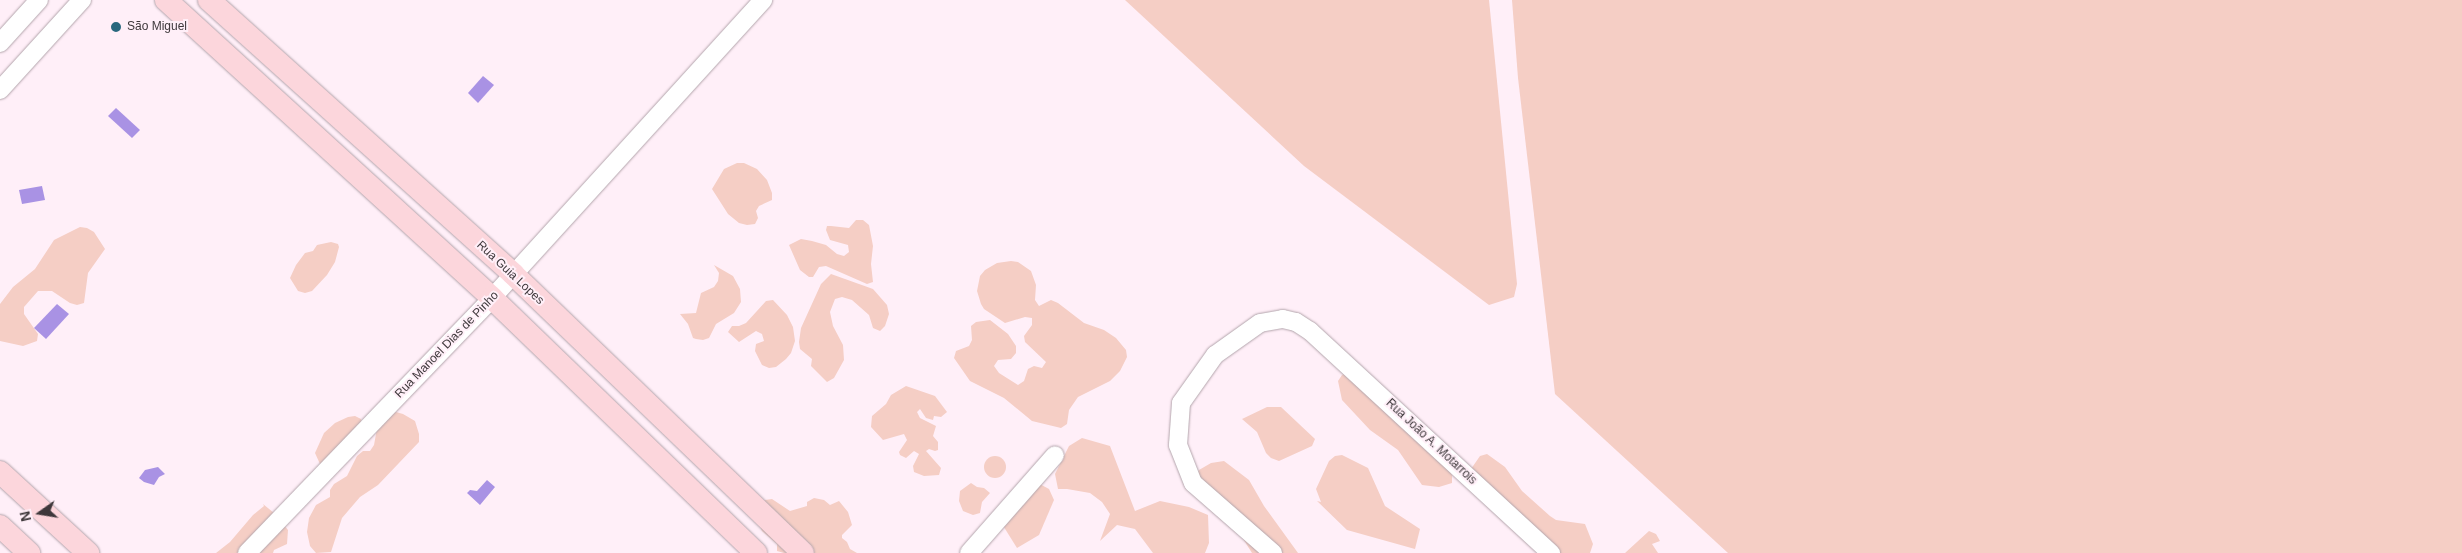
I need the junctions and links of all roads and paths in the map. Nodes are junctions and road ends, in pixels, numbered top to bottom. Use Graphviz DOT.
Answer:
graph roads {
  1 [pos="39,0"];
  2 [pos="82,0"];
  3 [pos="166,0"];
  4 [pos="209,0"];
  5 [pos="764,0"];
  6 [pos="0,43"];
  7 [pos="301,84"];
  8 [pos="0,90"];
  9 [pos="282,105"];
  10 [pos="513,274"];
  11 [pos="492,298"];
  12 [pos="1055,455"];
  13 [pos="0,472"];
  14 [pos="0,526"];
  15 [pos="29,553"];
  16 [pos="88,553"];
  17 [pos="247,553"];
  18 [pos="756,553"];
  19 [pos="803,553"];
  20 [pos="970,553"];
  21 [pos="1273,553"];
  22 [pos="1551,553"];
  1 -- 6 [label="street"];
  2 -- 8 [label="street"];
  3 -- 9 [label="main road"];
  4 -- 7 [label="main road, Rua Guia Lopes"];
  5 -- 10 [label="street, Rua Manoel Dias de Pinho"];
  7 -- 9 [label="main road"];
  7 -- 10 [label="main road, Rua Guia Lopes"];
  9 -- 11 [label="main road"];
  10 -- 11 [label="street, Rua Manoel Dias de Pinho"];
  10 -- 19 [label="main road, Rua Guia Lopes"];
  11 -- 17 [label="street, Rua Manoel Dias de Pinho"];
  11 -- 18 [label="main road"];
  12 -- 20 [label="street"];
  13 -- 16 [label="main road"];
  14 -- 15 [label="main road"];
  21 -- 22 [label="street, Rua João A. Motarrois"];
}
